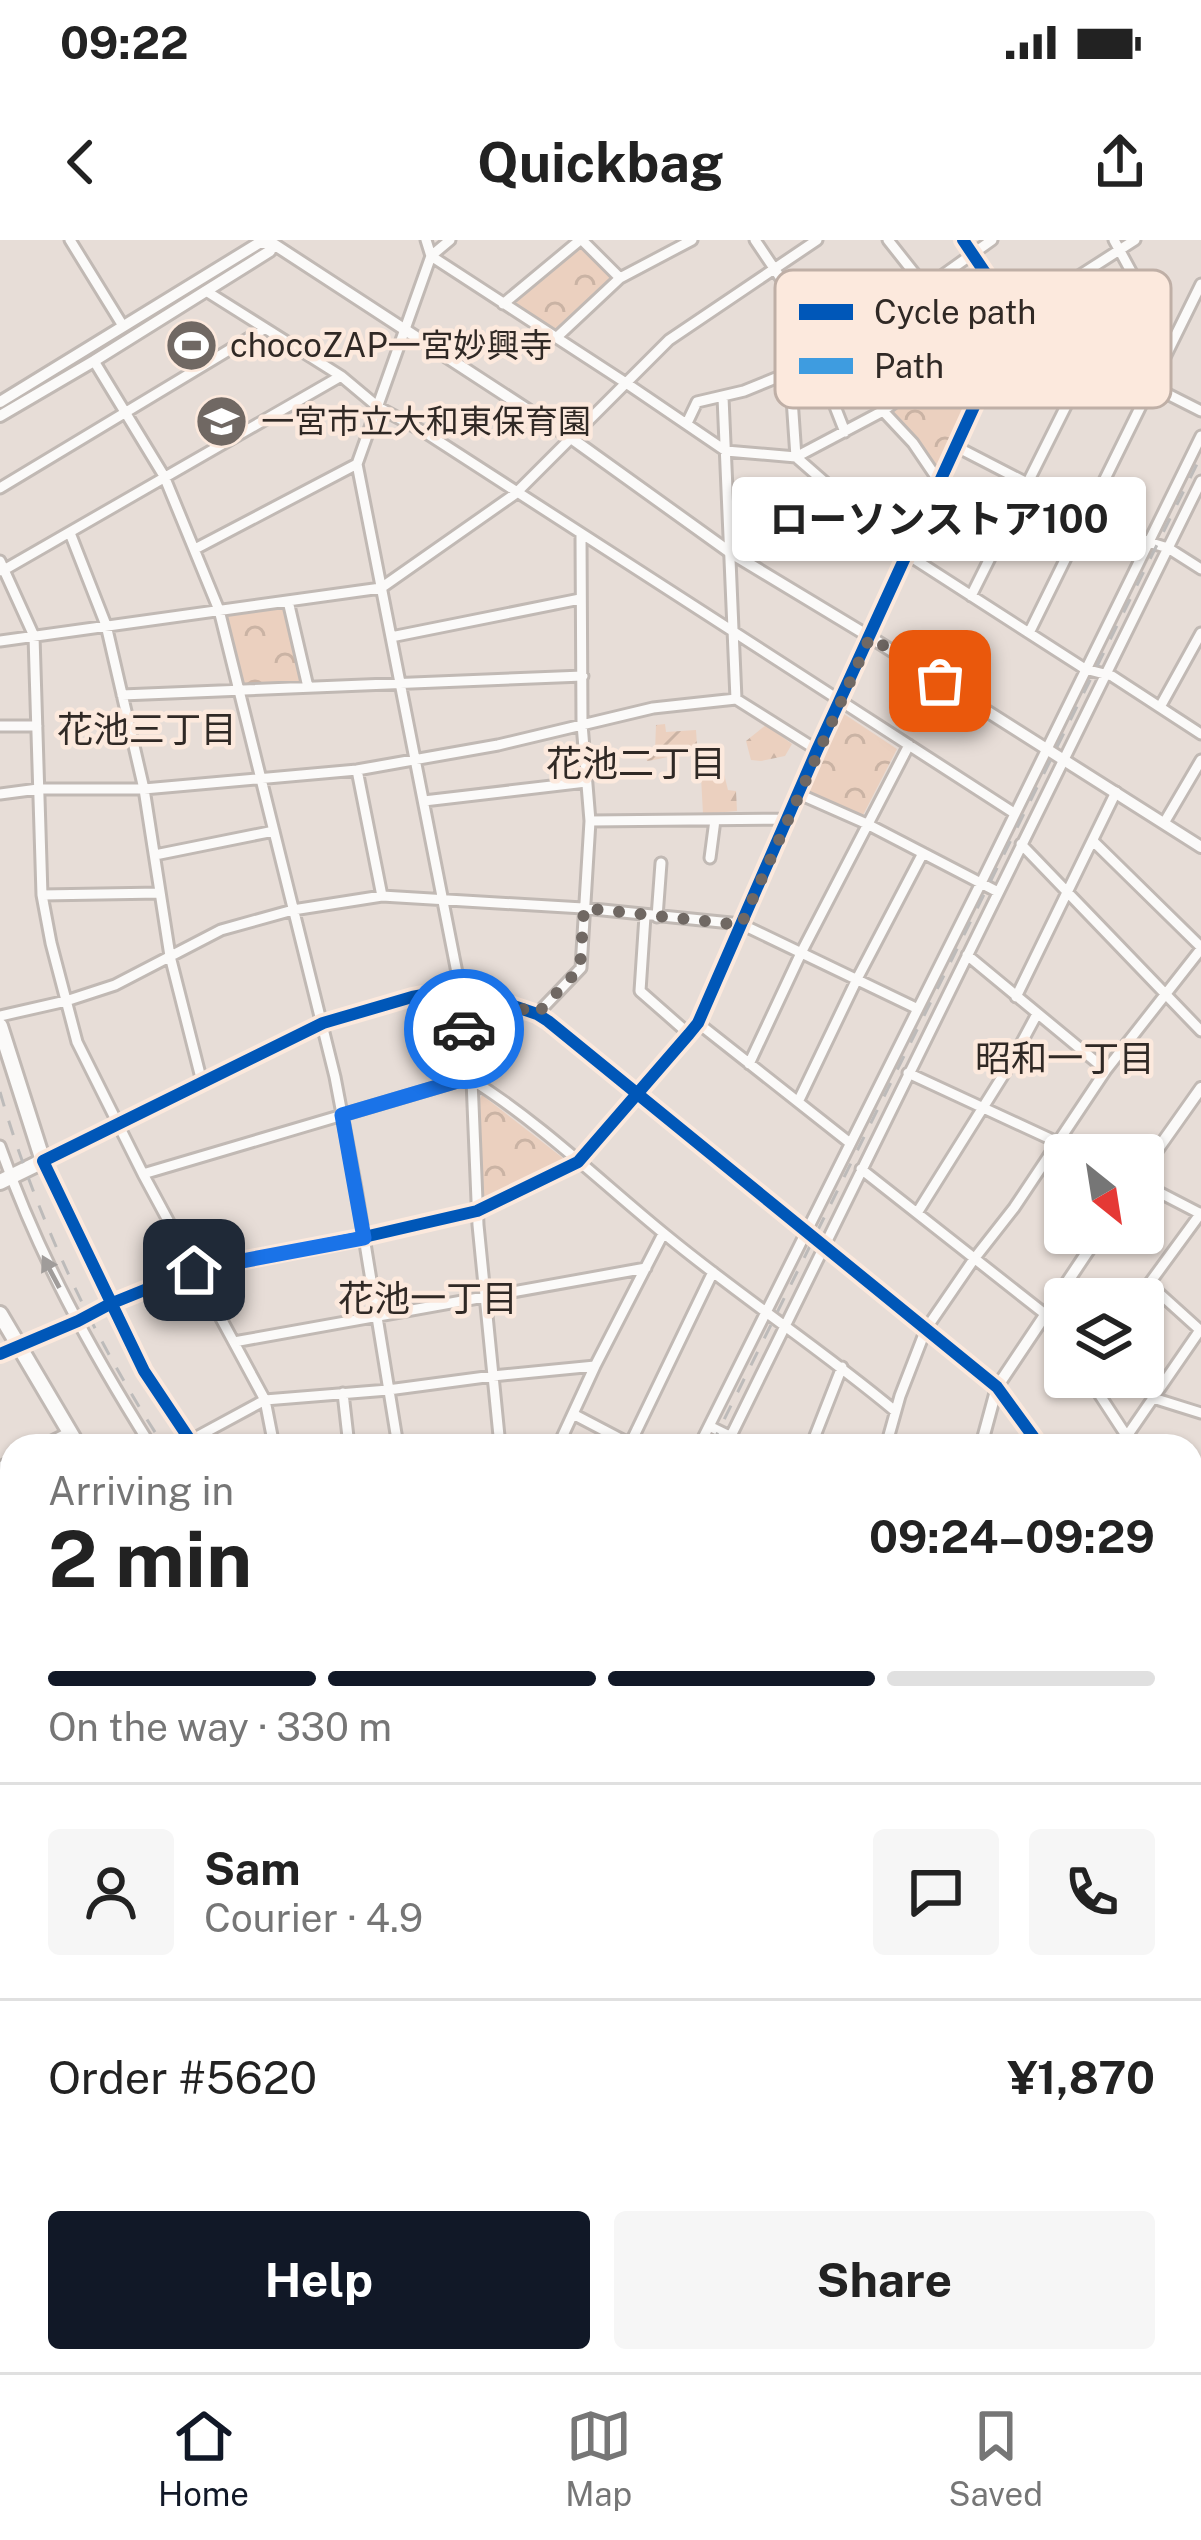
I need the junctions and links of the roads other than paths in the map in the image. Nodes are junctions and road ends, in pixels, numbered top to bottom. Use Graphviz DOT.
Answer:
graph roads {
  1 [pos="70,240"];
  2 [pos="426,240"];
  3 [pos="450,240"];
  4 [pos="581,240"];
  5 [pos="692,240"];
  6 [pos="755,240"];
  7 [pos="817,240"];
  8 [pos="888,240"];
  9 [pos="962,240"];
  10 [pos="992,240"];
  11 [pos="1135,240"];
  12 [pos="272,241"];
  13 [pos="1116,245"];
  14 [pos="972,255"];
  15 [pos="431,256"];
  16 [pos="774,268"];
  17 [pos="912,270"];
  18 [pos="951,270"];
  19 [pos="983,270"];
  20 [pos="1080,270"];
  21 [pos="620,278"];
  22 [pos="1201,284"];
  23 [pos="206,291"];
  24 [pos="502,304"];
  25 [pos="123,326"];
  26 [pos="264,329"];
  27 [pos="406,331"];
  28 [pos="556,338"];
  29 [pos="1171,345"];
  30 [pos="94,361"];
  31 [pos="341,376"];
  32 [pos="775,378"];
  33 [pos="626,383"];
  34 [pos="1171,396"];
  35 [pos="723,397"];
  36 [pos="0,402"];
  37 [pos="378,407"];
  38 [pos="794,408"];
  39 [pos="835,408"];
  40 [pos="887,408"];
  41 [pos="973,408"];
  42 [pos="1065,408"];
  43 [pos="1139,408"];
  44 [pos="124,411"];
  45 [pos="883,411"];
  46 [pos="1201,411"];
  47 [pos="0,416"];
  48 [pos="687,423"];
  49 [pos="844,432"];
  50 [pos="1201,436"];
  51 [pos="572,438"];
  52 [pos="955,446"];
  53 [pos="726,451"];
  54 [pos="796,457"];
  55 [pos="357,464"];
  56 [pos="164,476"];
  57 [pos="941,476"];
  58 [pos="1201,481"];
  59 [pos="1028,483"];
  60 [pos="0,488"];
  61 [pos="515,494"];
  62 [pos="1087,514"];
  63 [pos="70,532"];
  64 [pos="581,536"];
  65 [pos="1148,542"];
  66 [pos="1168,548"];
  67 [pos="195,549"];
  68 [pos="731,554"];
  69 [pos="908,555"];
  70 [pos="2,568"];
  71 [pos="1201,569"];
  72 [pos="381,588"];
  73 [pos="971,596"];
  74 [pos="580,599"];
  75 [pos="288,601"];
  76 [pos="219,610"];
  77 [pos="106,626"];
  78 [pos="734,633"];
  79 [pos="1029,633"];
  80 [pos="1201,633"];
  81 [pos="34,636"];
  82 [pos="870,637"];
  83 [pos="391,638"];
  84 [pos="0,641"];
  85 [pos="1085,669"];
  86 [pos="1106,675"];
  87 [pos="583,676"];
  88 [pos="400,684"];
  89 [pos="308,687"];
  90 [pos="240,691"];
  91 [pos="122,694"];
  92 [pos="736,699"];
  93 [pos="840,702"];
  94 [pos="1160,707"];
  95 [pos="582,724"];
  96 [pos="0,726"];
  97 [pos="37,726"];
  98 [pos="1201,734"];
  99 [pos="909,745"];
  100 [pos="1046,747"];
  101 [pos="817,750"];
  102 [pos="415,758"];
  103 [pos="1064,759"];
  104 [pos="1201,760"];
  105 [pos="357,770"];
  106 [pos="261,779"];
  107 [pos="586,782"];
  108 [pos="38,789"];
  109 [pos="144,789"];
  110 [pos="1116,792"];
  111 [pos="0,794"];
  112 [pos="799,794"];
  113 [pos="424,801"];
  114 [pos="1014,813"];
  115 [pos="590,820"];
  116 [pos="715,820"];
  117 [pos="786,820"];
  118 [pos="1164,823"];
  119 [pos="867,824"];
  120 [pos="274,831"];
  121 [pos="1093,841"];
  122 [pos="1021,844"];
  123 [pos="1201,847"];
  124 [pos="923,853"];
  125 [pos="154,856"];
  126 [pos="710,858"];
  127 [pos="661,863"];
  128 [pos="981,883"];
  129 [pos="998,892"];
  130 [pos="1067,892"];
  131 [pos="160,893"];
  132 [pos="42,895"];
  133 [pos="382,896"];
  134 [pos="443,898"];
  135 [pos="584,908"];
  136 [pos="293,910"];
  137 [pos="651,916"];
  138 [pos="741,925"];
  139 [pos="1201,948"];
  140 [pos="802,952"];
  141 [pos="968,955"];
  142 [pos="170,956"];
  143 [pos="857,979"];
  144 [pos="460,988"];
  145 [pos="1166,995"];
  146 [pos="1016,997"];
  147 [pos="66,1001"];
  148 [pos="918,1009"];
  149 [pos="537,1014"];
  150 [pos="1037,1014"];
  151 [pos="0,1016"];
  152 [pos="323,1023"];
  153 [pos="698,1023"];
  154 [pos="0,1027"];
  155 [pos="1201,1031"];
  156 [pos="689,1034"];
  157 [pos="749,1064"];
  158 [pos="1106,1070"];
  159 [pos="908,1073"];
  160 [pos="472,1080"];
  161 [pos="202,1082"];
  162 [pos="1201,1088"];
  163 [pos="635,1095"];
  164 [pos="798,1102"];
  165 [pos="981,1108"];
  166 [pos="342,1115"];
  167 [pos="119,1126"];
  168 [pos="1065,1134"];
  169 [pos="1044,1136"];
  170 [pos="1164,1140"];
  171 [pos="850,1143"];
  172 [pos="0,1146"];
  173 [pos="43,1161"];
  174 [pos="578,1162"];
  175 [pos="1044,1165"];
  176 [pos="861,1169"];
  177 [pos="143,1174"];
  178 [pos="5,1179"];
  179 [pos="1164,1195"];
  180 [pos="477,1211"];
  181 [pos="917,1213"];
  182 [pos="1201,1214"];
  183 [pos="807,1231"];
  184 [pos="663,1234"];
  185 [pos="364,1238"];
  186 [pos="824,1244"];
  187 [pos="974,1259"];
  188 [pos="646,1268"];
  189 [pos="194,1270"];
  190 [pos="713,1272"];
  191 [pos="1153,1278"];
  192 [pos="485,1297"];
  193 [pos="1164,1298"];
  194 [pos="110,1304"];
  195 [pos="0,1313"];
  196 [pos="1044,1313"];
  197 [pos="376,1314"];
  198 [pos="766,1314"];
  199 [pos="1044,1316"];
  200 [pos="78,1322"];
  201 [pos="784,1325"];
  202 [pos="926,1329"];
  203 [pos="1201,1331"];
  204 [pos="233,1342"];
  205 [pos="18,1345"];
  206 [pos="0,1354"];
  207 [pos="595,1366"];
  208 [pos="842,1367"];
  209 [pos="493,1376"];
  210 [pos="1164,1383"];
  211 [pos="997,1388"];
  212 [pos="388,1390"];
  213 [pos="344,1394"];
  214 [pos="1102,1398"];
  215 [pos="1153,1398"];
  216 [pos="265,1400"];
  217 [pos="895,1411"];
  218 [pos="1201,1413"];
  219 [pos="574,1414"];
  220 [pos="709,1426"];
  221 [pos="71,1434"];
  222 [pos="144,1434"];
  223 [pos="182,1434"];
  224 [pos="206,1434"];
  225 [pos="272,1434"];
  226 [pos="348,1434"];
  227 [pos="396,1434"];
  228 [pos="499,1434"];
  229 [pos="564,1434"];
  230 [pos="611,1434"];
  231 [pos="637,1434"];
  232 [pos="705,1434"];
  233 [pos="719,1434"];
  234 [pos="731,1434"];
  235 [pos="817,1434"];
  236 [pos="889,1434"];
  237 [pos="984,1434"];
  238 [pos="1031,1434"];
  239 [pos="1125,1434"];
  240 [pos="1134,1434"];
  1 -- 25 [label="street"];
  2 -- 15 [label="street"];
  3 -- 15 [label="street"];
  4 -- 21 [label="street"];
  4 -- 24 [label="street"];
  5 -- 21 [label="street"];
  6 -- 16 [label="street"];
  7 -- 16 [label="street"];
  8 -- 17 [label="street"];
  9 -- 14 [label="street"];
  10 -- 14 [label="street"];
  11 -- 13 [label="street"];
  12 -- 23 [label="street"];
  12 -- 25 [label="street"];
  12 -- 27 [label="street"];
  13 -- 20 [label="street"];
  14 -- 18 [label="street"];
  14 -- 19 [label="street"];
  15 -- 24 [label="street"];
  15 -- 27 [label="street"];
  16 -- 33 [label="street"];
  21 -- 28 [label="street"];
  22 -- 29 [label="street"];
  23 -- 26 [label="street"];
  23 -- 30 [label="street"];
  24 -- 28 [label="street"];
  25 -- 36 [label="street"];
  26 -- 31 [label="street"];
  26 -- 44 [label="street"];
  27 -- 37 [label="street"];
  27 -- 51 [label="street"];
  28 -- 33 [label="street"];
  30 -- 44 [label="street"];
  30 -- 47 [label="street"];
  31 -- 37 [label="street"];
  31 -- 56 [label="street"];
  32 -- 35 [label="street"];
  33 -- 48 [label="street"];
  33 -- 51 [label="street"];
  34 -- 46 [label="street"];
  35 -- 48 [label="street"];
  35 -- 53 [label="street"];
  37 -- 55 [label="street"];
  37 -- 61 [label="street"];
  38 -- 54 [label="street"];
  39 -- 49 [label="street"];
  40 -- 45 [label="street"];
  41 -- 52 [label="street"];
  42 -- 59 [label="street"];
  43 -- 62 [label="street"];
  44 -- 56 [label="street"];
  44 -- 60 [label="street"];
  45 -- 49 [label="street"];
  45 -- 57 [label="street"];
  48 -- 53 [label="street"];
  49 -- 54 [label="street"];
  50 -- 65 [label="street"];
  51 -- 61 [label="street"];
  51 -- 68 [label="street"];
  52 -- 57 [label="street"];
  52 -- 59 [label="street"];
  53 -- 54 [label="street"];
  53 -- 68 [label="street"];
  54 -- 69 [label="street"];
  55 -- 67 [label="street"];
  55 -- 72 [label="street"];
  56 -- 63 [label="street"];
  56 -- 67 [label="street"];
  57 -- 69 [label="street"];
  58 -- 66 [label="street"];
  59 -- 62 [label="street"];
  59 -- 73 [label="street"];
  61 -- 64 [label="street"];
  61 -- 72 [label="street"];
  62 -- 65 [label="street"];
  62 -- 79 [label="street"];
  63 -- 70 [label="street"];
  63 -- 77 [label="street"];
  64 -- 74 [label="street"];
  64 -- 78 [label="street"];
  65 -- 66 [label="street"];
  65 -- 85 [label="street"];
  66 -- 71 [label="street"];
  66 -- 86 [label="street"];
  67 -- 76 [label="street"];
  68 -- 78 [label="street"];
  68 -- 82 [label="street"];
  69 -- 73 [label="street"];
  69 -- 82 [label="street"];
  70 -- 81 [label="street"];
  72 -- 75 [label="street"];
  72 -- 83 [label="street"];
  73 -- 79 [label="street"];
  74 -- 83 [label="street"];
  74 -- 87 [label="street"];
  75 -- 76 [label="street"];
  75 -- 89 [label="street"];
  76 -- 77 [label="street"];
  76 -- 90 [label="street"];
  77 -- 81 [label="street"];
  77 -- 91 [label="street"];
  78 -- 92 [label="street"];
  78 -- 93 [label="street"];
  79 -- 85 [label="street"];
  80 -- 94 [label="street"];
  81 -- 84 [label="street"];
  81 -- 97 [label="street"];
  82 -- 93 [label="street"];
  82 -- 100 [label="street"];
  83 -- 88 [label="street"];
  85 -- 86 [label="street"];
  85 -- 100 [label="street"];
  86 -- 94 [label="street"];
  86 -- 103 [label="street"];
  87 -- 88 [label="street"];
  87 -- 95 [label="street"];
  88 -- 89 [label="street"];
  88 -- 102 [label="street"];
  89 -- 90 [label="street"];
  90 -- 91 [label="street"];
  90 -- 106 [label="street"];
  91 -- 109 [label="street"];
  92 -- 95 [label="street"];
  92 -- 101 [label="street"];
  93 -- 99 [label="street"];
  93 -- 101 [label="street"];
  94 -- 98 [label="street"];
  95 -- 102 [label="street"];
  95 -- 107 [label="street"];
  96 -- 97 [label="street"];
  97 -- 108 [label="street"];
  99 -- 114 [label="street"];
  99 -- 119 [label="street"];
  100 -- 103 [label="street"];
  100 -- 114 [label="street"];
  101 -- 112 [label="street"];
  102 -- 105 [label="street"];
  102 -- 113 [label="street"];
  103 -- 110 [label="street"];
  103 -- 122 [label="street"];
  104 -- 118 [label="street"];
  105 -- 106 [label="street"];
  105 -- 133 [label="street"];
  106 -- 109 [label="street"];
  106 -- 120 [label="street"];
  107 -- 113 [label="street"];
  107 -- 115 [label="street"];
  108 -- 109 [label="street"];
  108 -- 111 [label="street"];
  108 -- 132 [label="street"];
  109 -- 125 [label="street"];
  110 -- 118 [label="street"];
  110 -- 121 [label="street"];
  112 -- 117 [label="street"];
  112 -- 119 [label="street"];
  113 -- 134 [label="street"];
  114 -- 128 [label="street"];
  115 -- 116 [label="street"];
  115 -- 135 [label="street"];
  116 -- 117 [label="street"];
  116 -- 126 [label="street"];
  117 -- 138 [label="street"];
  118 -- 123 [label="street"];
  119 -- 124 [label="street"];
  119 -- 140 [label="street"];
  120 -- 125 [label="street"];
  120 -- 136 [label="street"];
  121 -- 130 [label="street"];
  121 -- 139 [label="street"];
  122 -- 129 [label="street"];
  122 -- 130 [label="street"];
  124 -- 128 [label="street"];
  124 -- 143 [label="street"];
  125 -- 131 [label="street"];
  127 -- 137 [label="street"];
  128 -- 129 [label="street"];
  128 -- 148 [label="street"];
  129 -- 141 [label="street"];
  130 -- 145 [label="street"];
  130 -- 146 [label="street"];
  131 -- 132 [label="street"];
  131 -- 142 [label="street"];
  132 -- 147 [label="street"];
  133 -- 134 [label="street"];
  133 -- 136 [label="street"];
  134 -- 135 [label="street"];
  134 -- 144 [label="street"];
  135 -- 137 [label="street"];
  135 -- 149 [label="street"];
  136 -- 142 [label="street"];
  136 -- 152 [label="street"];
  137 -- 138 [label="street"];
  137 -- 156 [label="street"];
  138 -- 140 [label="street"];
  138 -- 153 [label="street"];
  139 -- 145 [label="street"];
  140 -- 143 [label="street"];
  140 -- 157 [label="street"];
  141 -- 146 [label="street"];
  141 -- 159 [label="street"];
  142 -- 147 [label="street"];
  142 -- 161 [label="street"];
  143 -- 148 [label="street"];
  143 -- 164 [label="street"];
  144 -- 149 [label="street"];
  144 -- 152 [label="street"];
  144 -- 160 [label="street"];
  145 -- 155 [label="street"];
  145 -- 158 [label="street"];
  146 -- 150 [label="street"];
  147 -- 151 [label="street"];
  147 -- 167 [label="street"];
  148 -- 171 [label="street"];
  149 -- 163 [label="street"];
  150 -- 158 [label="street"];
  150 -- 165 [label="street"];
  152 -- 161 [label="street"];
  152 -- 166 [label="street"];
  153 -- 156 [label="street"];
  153 -- 157 [label="street"];
  154 -- 173 [label="main road"];
  156 -- 163 [label="street"];
  157 -- 164 [label="street"];
  158 -- 168 [label="street"];
  159 -- 165 [label="street"];
  159 -- 176 [label="street"];
  160 -- 166 [label="street"];
  160 -- 174 [label="street"];
  160 -- 180 [label="street"];
  161 -- 167 [label="street"];
  162 -- 170 [label="street"];
  163 -- 174 [label="street"];
  163 -- 183 [label="street"];
  164 -- 171 [label="street"];
  165 -- 169 [label="street"];
  165 -- 181 [label="street"];
  166 -- 177 [label="street"];
  166 -- 185 [label="street"];
  167 -- 173 [label="street"];
  167 -- 177 [label="street"];
  171 -- 183 [label="street"];
  172 -- 178 [label="street"];
  173 -- 178 [label="main road"];
  173 -- 194 [label="street"];
  174 -- 180 [label="street"];
  174 -- 184 [label="street"];
  175 -- 187 [label="street"];
  176 -- 181 [label="street"];
  176 -- 186 [label="street"];
  177 -- 189 [label="street"];
  200 -- 178 [label="street, one-way"];
  179 -- 182 [label="street"];
  180 -- 185 [label="street"];
  180 -- 192 [label="street"];
  181 -- 187 [label="street"];
  182 -- 191 [label="street"];
  183 -- 186 [label="street"];
  183 -- 198 [label="street"];
  184 -- 188 [label="street"];
  184 -- 190 [label="street"];
  185 -- 189 [label="street"];
  185 -- 197 [label="street"];
  186 -- 201 [label="street"];
  186 -- 202 [label="street"];
  187 -- 196 [label="street"];
  187 -- 202 [label="street"];
  188 -- 192 [label="street"];
  188 -- 207 [label="street"];
  189 -- 194 [label="street"];
  189 -- 204 [label="street"];
  190 -- 198 [label="street"];
  190 -- 231 [label="street"];
  192 -- 197 [label="street"];
  192 -- 209 [label="street"];
  193 -- 203 [label="street"];
  194 -- 200 [label="street"];
  194 -- 223 [label="street"];
  195 -- 205 [label="main road"];
  197 -- 204 [label="street"];
  197 -- 212 [label="street"];
  198 -- 201 [label="street"];
  198 -- 220 [label="street"];
  199 -- 211 [label="street"];
  200 -- 205 [label="street"];
  200 -- 222 [label="street"];
  201 -- 208 [label="street"];
  201 -- 234 [label="street"];
  202 -- 211 [label="street"];
  202 -- 217 [label="street"];
  203 -- 210 [label="street"];
  204 -- 216 [label="street"];
  205 -- 206 [label="street"];
  205 -- 221 [label="main road"];
  207 -- 209 [label="street"];
  207 -- 219 [label="street"];
  208 -- 217 [label="street"];
  208 -- 235 [label="street"];
  209 -- 212 [label="street"];
  209 -- 228 [label="street"];
  211 -- 237 [label="street"];
  211 -- 238 [label="street"];
  212 -- 213 [label="street"];
  212 -- 227 [label="street"];
  213 -- 216 [label="street"];
  213 -- 226 [label="street"];
  214 -- 239 [label="street"];
  215 -- 218 [label="street"];
  215 -- 240 [label="street"];
  216 -- 224 [label="street"];
  216 -- 225 [label="street"];
  217 -- 236 [label="street"];
  219 -- 229 [label="street"];
  219 -- 230 [label="street"];
  220 -- 232 [label="street"];
  220 -- 233 [label="street"];
}
